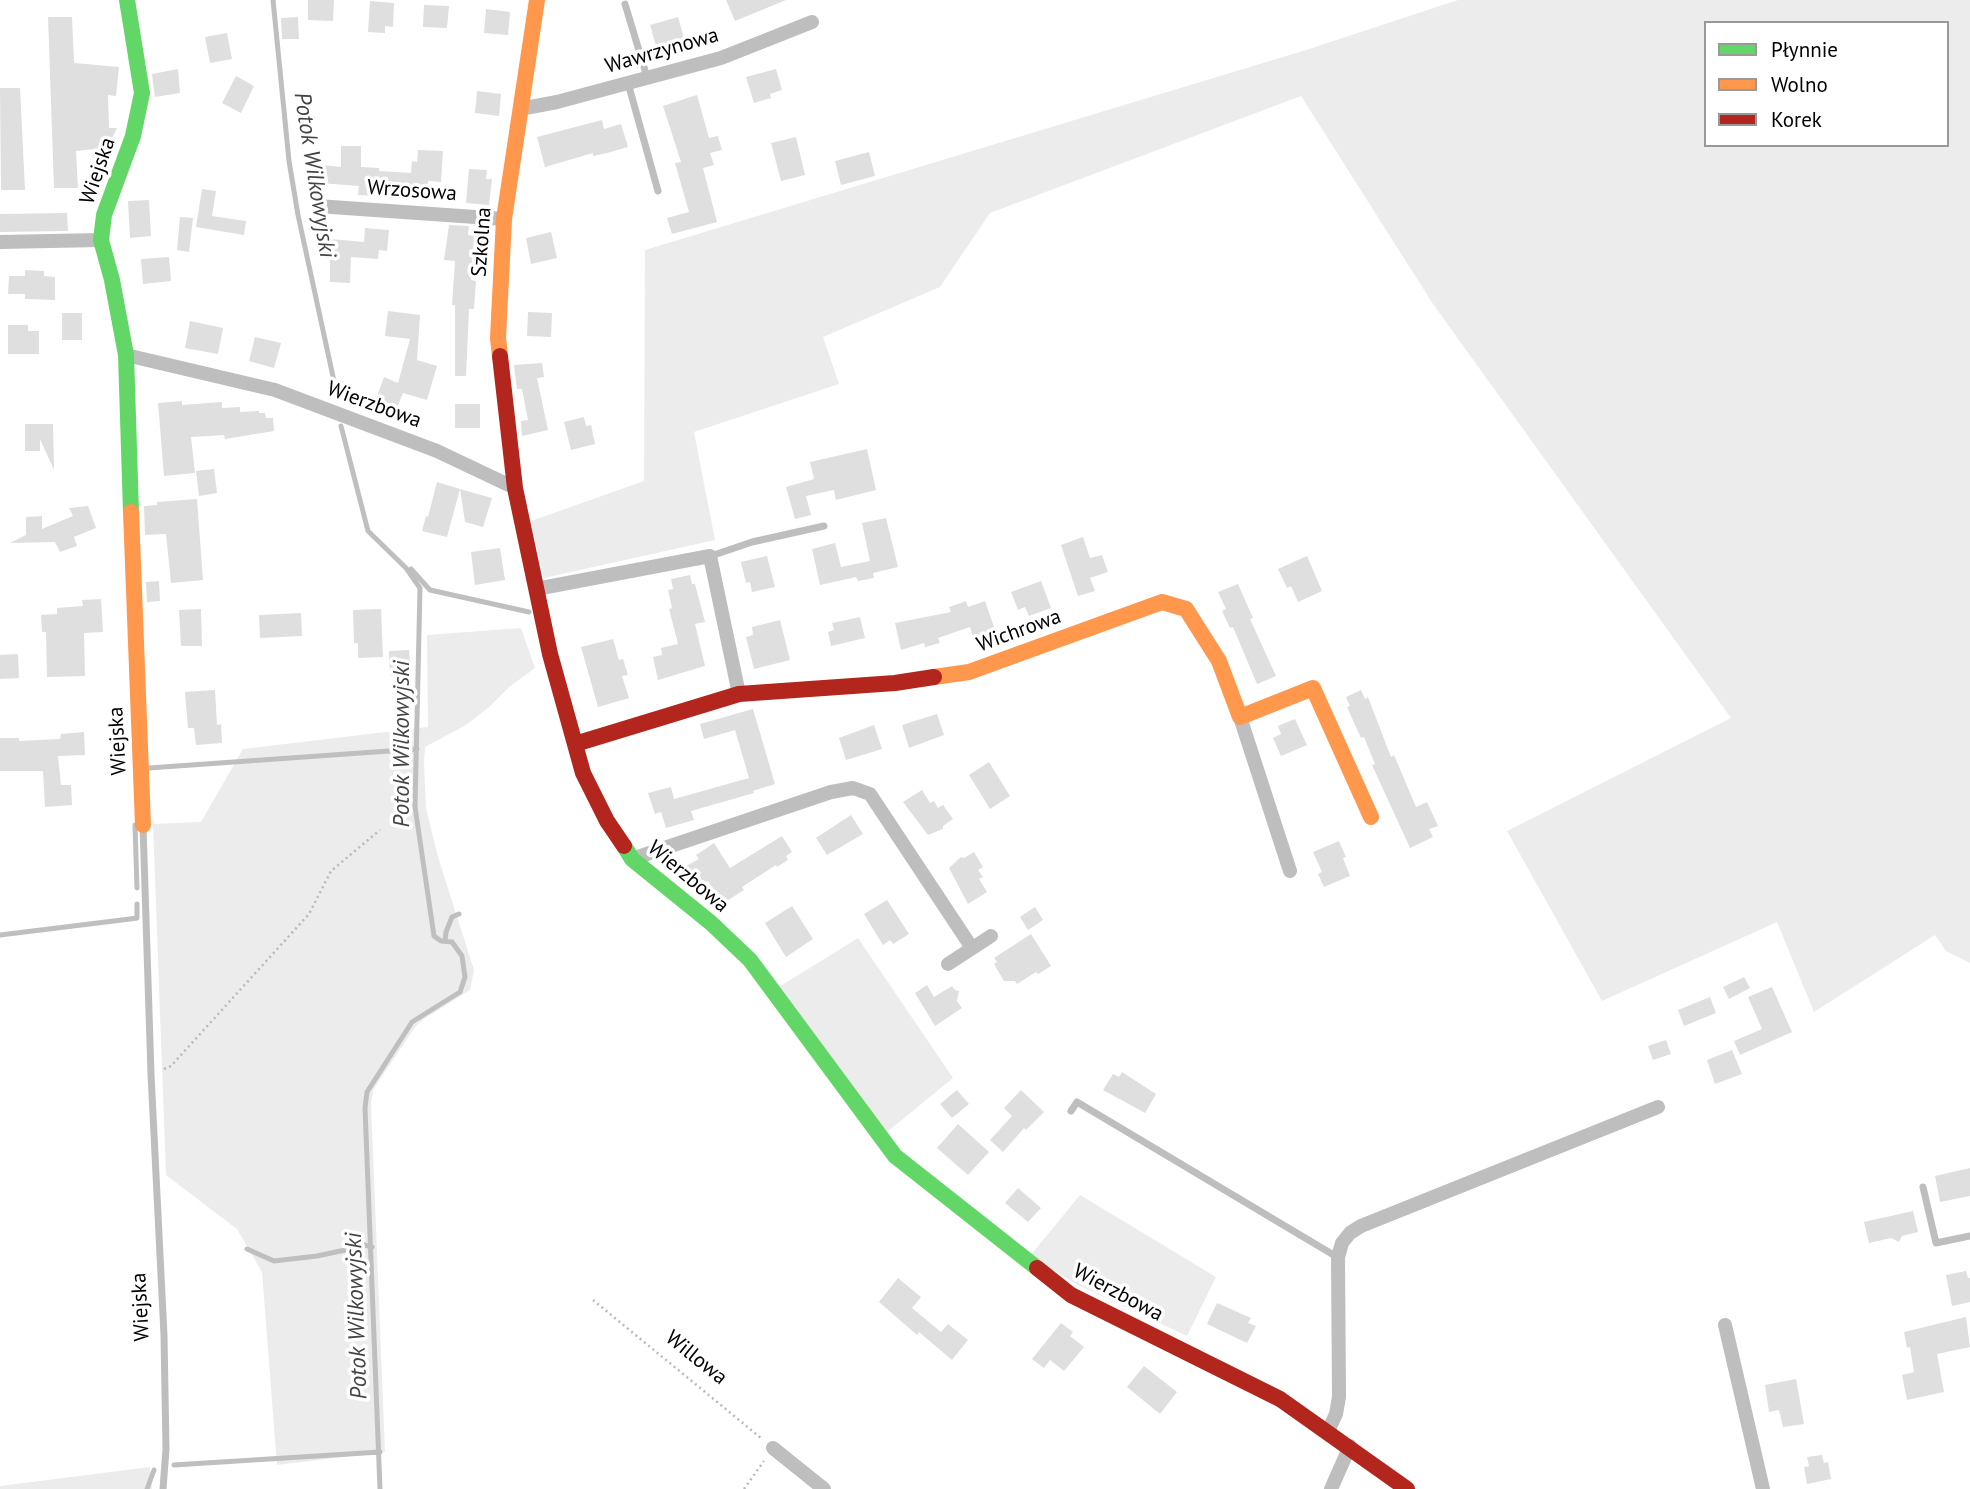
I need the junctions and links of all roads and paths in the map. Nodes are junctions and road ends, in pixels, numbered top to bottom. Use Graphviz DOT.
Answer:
graph roads {
  1 [pos="127,0"];
  2 [pos="537,0"];
  3 [pos="625,4"];
  4 [pos="812,22"];
  5 [pos="647,78"];
  6 [pos="628,83"];
  7 [pos="520,109"];
  8 [pos="658,191"];
  9 [pos="317,206"];
  10 [pos="504,219"];
  11 [pos="101,240"];
  12 [pos="0,242"];
  13 [pos="126,355"];
  14 [pos="515,488"];
  15 [pos="824,526"];
  16 [pos="710,556"];
  17 [pos="536,589"];
  18 [pos="739,694"];
  19 [pos="1240,717"];
  20 [pos="575,744"];
  21 [pos="1371,817"];
  22 [pos="143,825"];
  23 [pos="380,830"];
  24 [pos="632,859"];
  25 [pos="1290,871"];
  26 [pos="991,936"];
  27 [pos="972,948"];
  28 [pos="948,964"];
  29 [pos="151,1074"];
  30 [pos="1658,1107"];
  31 [pos="1071,1111"];
  32 [pos="1923,1187"];
  33 [pos="1970,1237"];
  34 [pos="1338,1257"];
  35 [pos="593,1300"];
  36 [pos="1725,1325"];
  37 [pos="1328,1431"];
  38 [pos="1350,1446"];
  39 [pos="773,1448"];
  40 [pos="163,1489"];
  41 [pos="744,1489"];
  42 [pos="824,1489"];
  43 [pos="1331,1489"];
  44 [pos="1407,1489"];
  45 [pos="1763,1489"];
  1 -- 11 [label="street, Wiejska"];
  2 -- 7 [label="street, Szkolna"];
  3 -- 5 [label="lane"];
  4 -- 5 [label="street, Wawrzynowa"];
  5 -- 6 [label="street, Wawrzynowa"];
  6 -- 7 [label="street, Wawrzynowa"];
  6 -- 8 [label="lane"];
  7 -- 10 [label="street, Szkolna"];
  9 -- 10 [label="street, Wrzosowa"];
  10 -- 14 [label="street, Szkolna"];
  11 -- 12 [label="street"];
  11 -- 13 [label="street, Wiejska"];
  13 -- 14 [label="street, Wierzbowa"];
  13 -- 22 [label="street, Wiejska"];
  14 -- 17 [label="street, Wierzbowa"];
  15 -- 16 [label="lane"];
  16 -- 17 [label="street"];
  16 -- 18 [label="street"];
  17 -- 20 [label="street, Wierzbowa"];
  18 -- 19 [label="street, Wichrowa"];
  18 -- 20 [label="street, Wichrowa"];
  19 -- 21 [label="street"];
  19 -- 25 [label="street, Wichrowa"];
  20 -- 24 [label="street, Wierzbowa"];
  22 -- 29 [label="lane, Wiejska"];
  23 -- 29 [label="path"];
  24 -- 27 [label="street"];
  24 -- 37 [label="street, Wierzbowa"];
  26 -- 27 [label="street"];
  27 -- 28 [label="street"];
  29 -- 40 [label="lane, Wiejska"];
  30 -- 34 [label="street"];
  31 -- 34 [label="lane"];
  32 -- 33 [label="lane"];
  34 -- 37 [label="street"];
  35 -- 39 [label="path, Willowa"];
  36 -- 45 [label="street"];
  37 -- 38 [label="street, Wierzbowa"];
  38 -- 43 [label="street"];
  38 -- 44 [label="street, Wierzbowa"];
  39 -- 41 [label="path"];
  39 -- 42 [label="street"];
}
